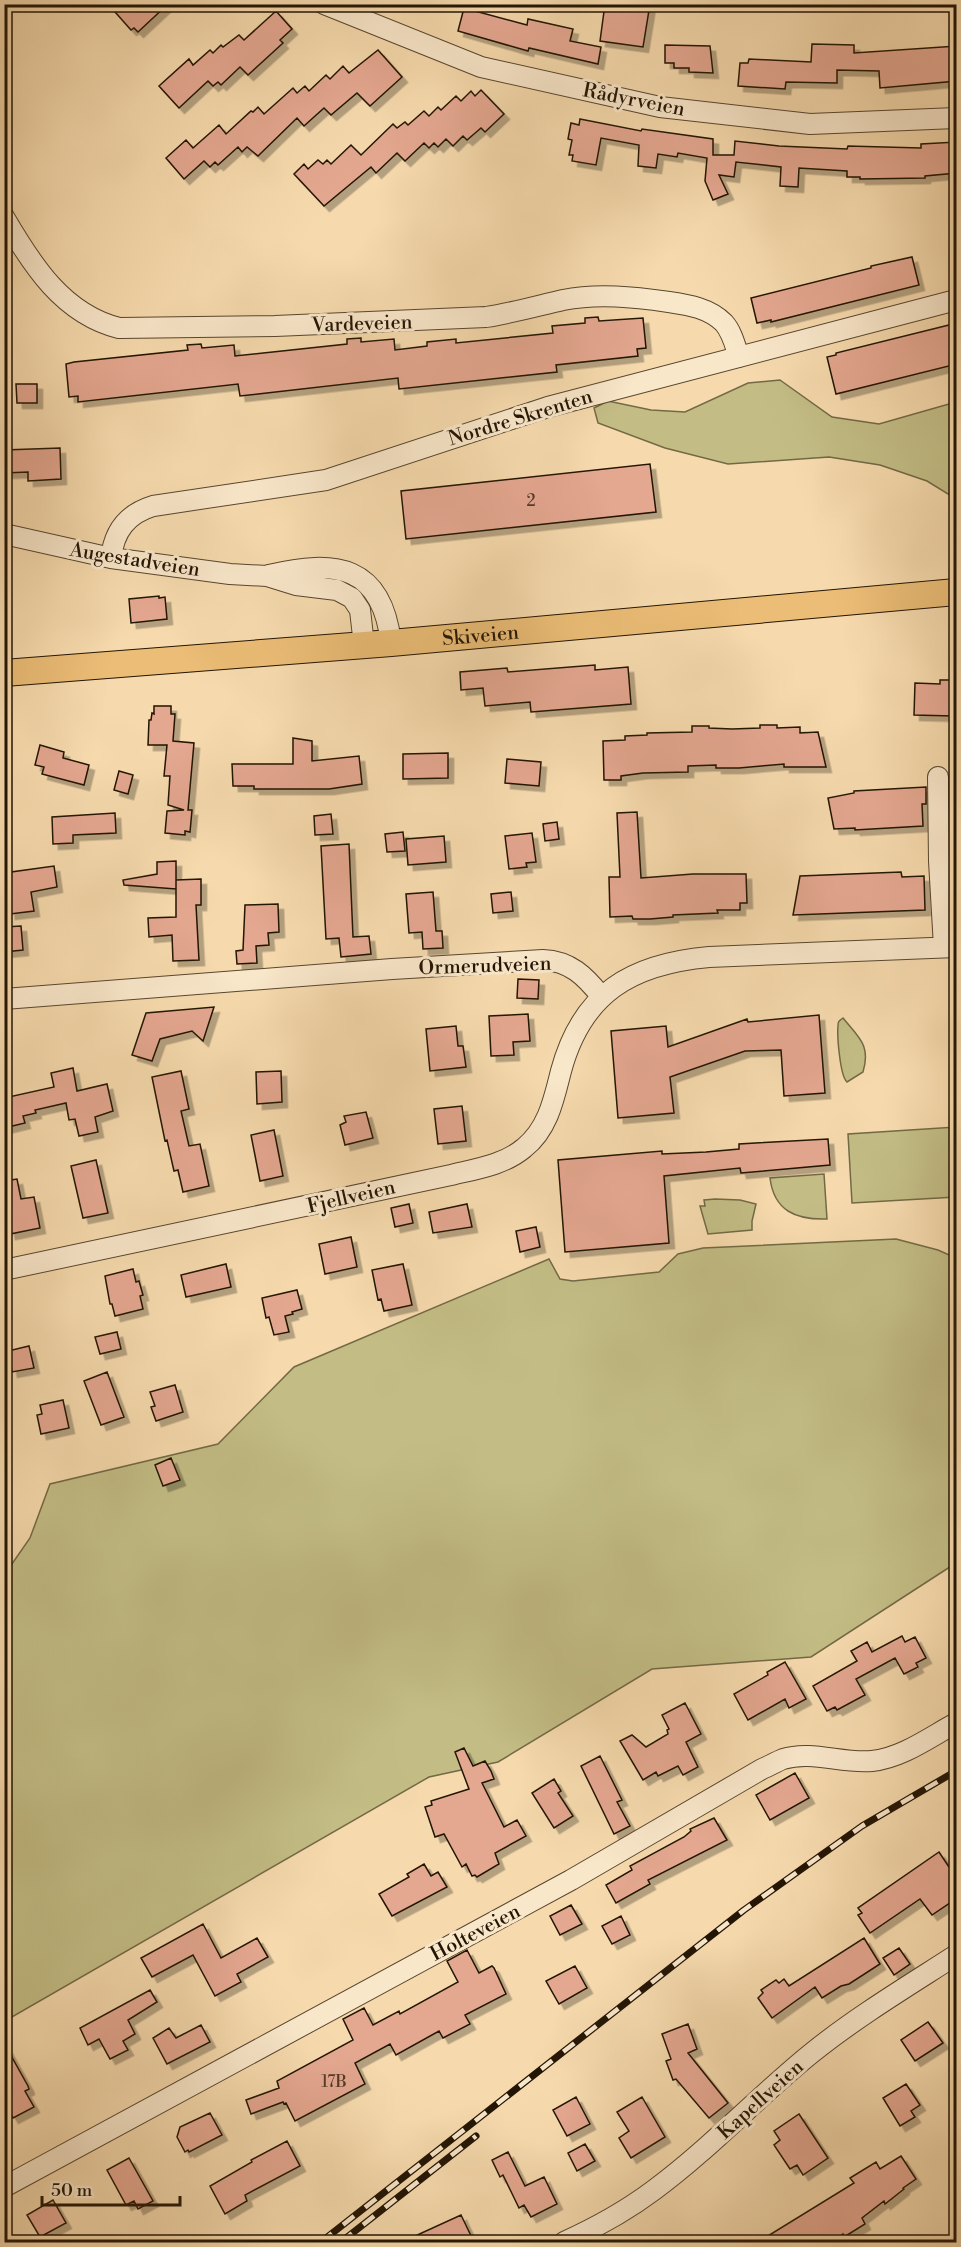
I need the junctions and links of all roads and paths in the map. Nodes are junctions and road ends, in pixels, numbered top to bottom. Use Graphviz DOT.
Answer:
graph roads {
  1 [pos="324,4"];
  2 [pos="957,118"];
  3 [pos="4,217"];
  4 [pos="957,300"];
  5 [pos="739,357"];
  6 [pos="4,534"];
  7 [pos="111,558"];
  8 [pos="267,576"];
  9 [pos="957,592"];
  10 [pos="391,643"];
  11 [pos="364,645"];
  12 [pos="4,673"];
  13 [pos="938,777"];
  14 [pos="950,947"];
  15 [pos="601,996"];
  16 [pos="4,999"];
  17 [pos="4,1270"];
  18 [pos="957,1723"];
  19 [pos="957,1955"];
  20 [pos="6,2182"];
  21 [pos="564,2242"];
  1 -- 2 [label="street, Rådyrveien"];
  3 -- 5 [label="street, Vardeveien"];
  4 -- 5 [label="street, Nordre Skrenten"];
  5 -- 7 [label="street, Nordre Skrenten"];
  6 -- 7 [label="street, Augestadveien"];
  7 -- 8 [label="street, Augestadveien"];
  8 -- 10 [label="street, Augestadveien"];
  8 -- 11 [label="street, Augestadveien"];
  9 -- 10 [label="main road, Skiveien"];
  10 -- 11 [label="main road, Skiveien"];
  11 -- 12 [label="main road, Skiveien"];
  13 -- 14 [label="street"];
  14 -- 15 [label="street"];
  15 -- 16 [label="street, Ormerudveien"];
  15 -- 17 [label="street, Fjellveien"];
  18 -- 20 [label="street, Holteveien"];
  19 -- 21 [label="street, Kapellveien"];
}
